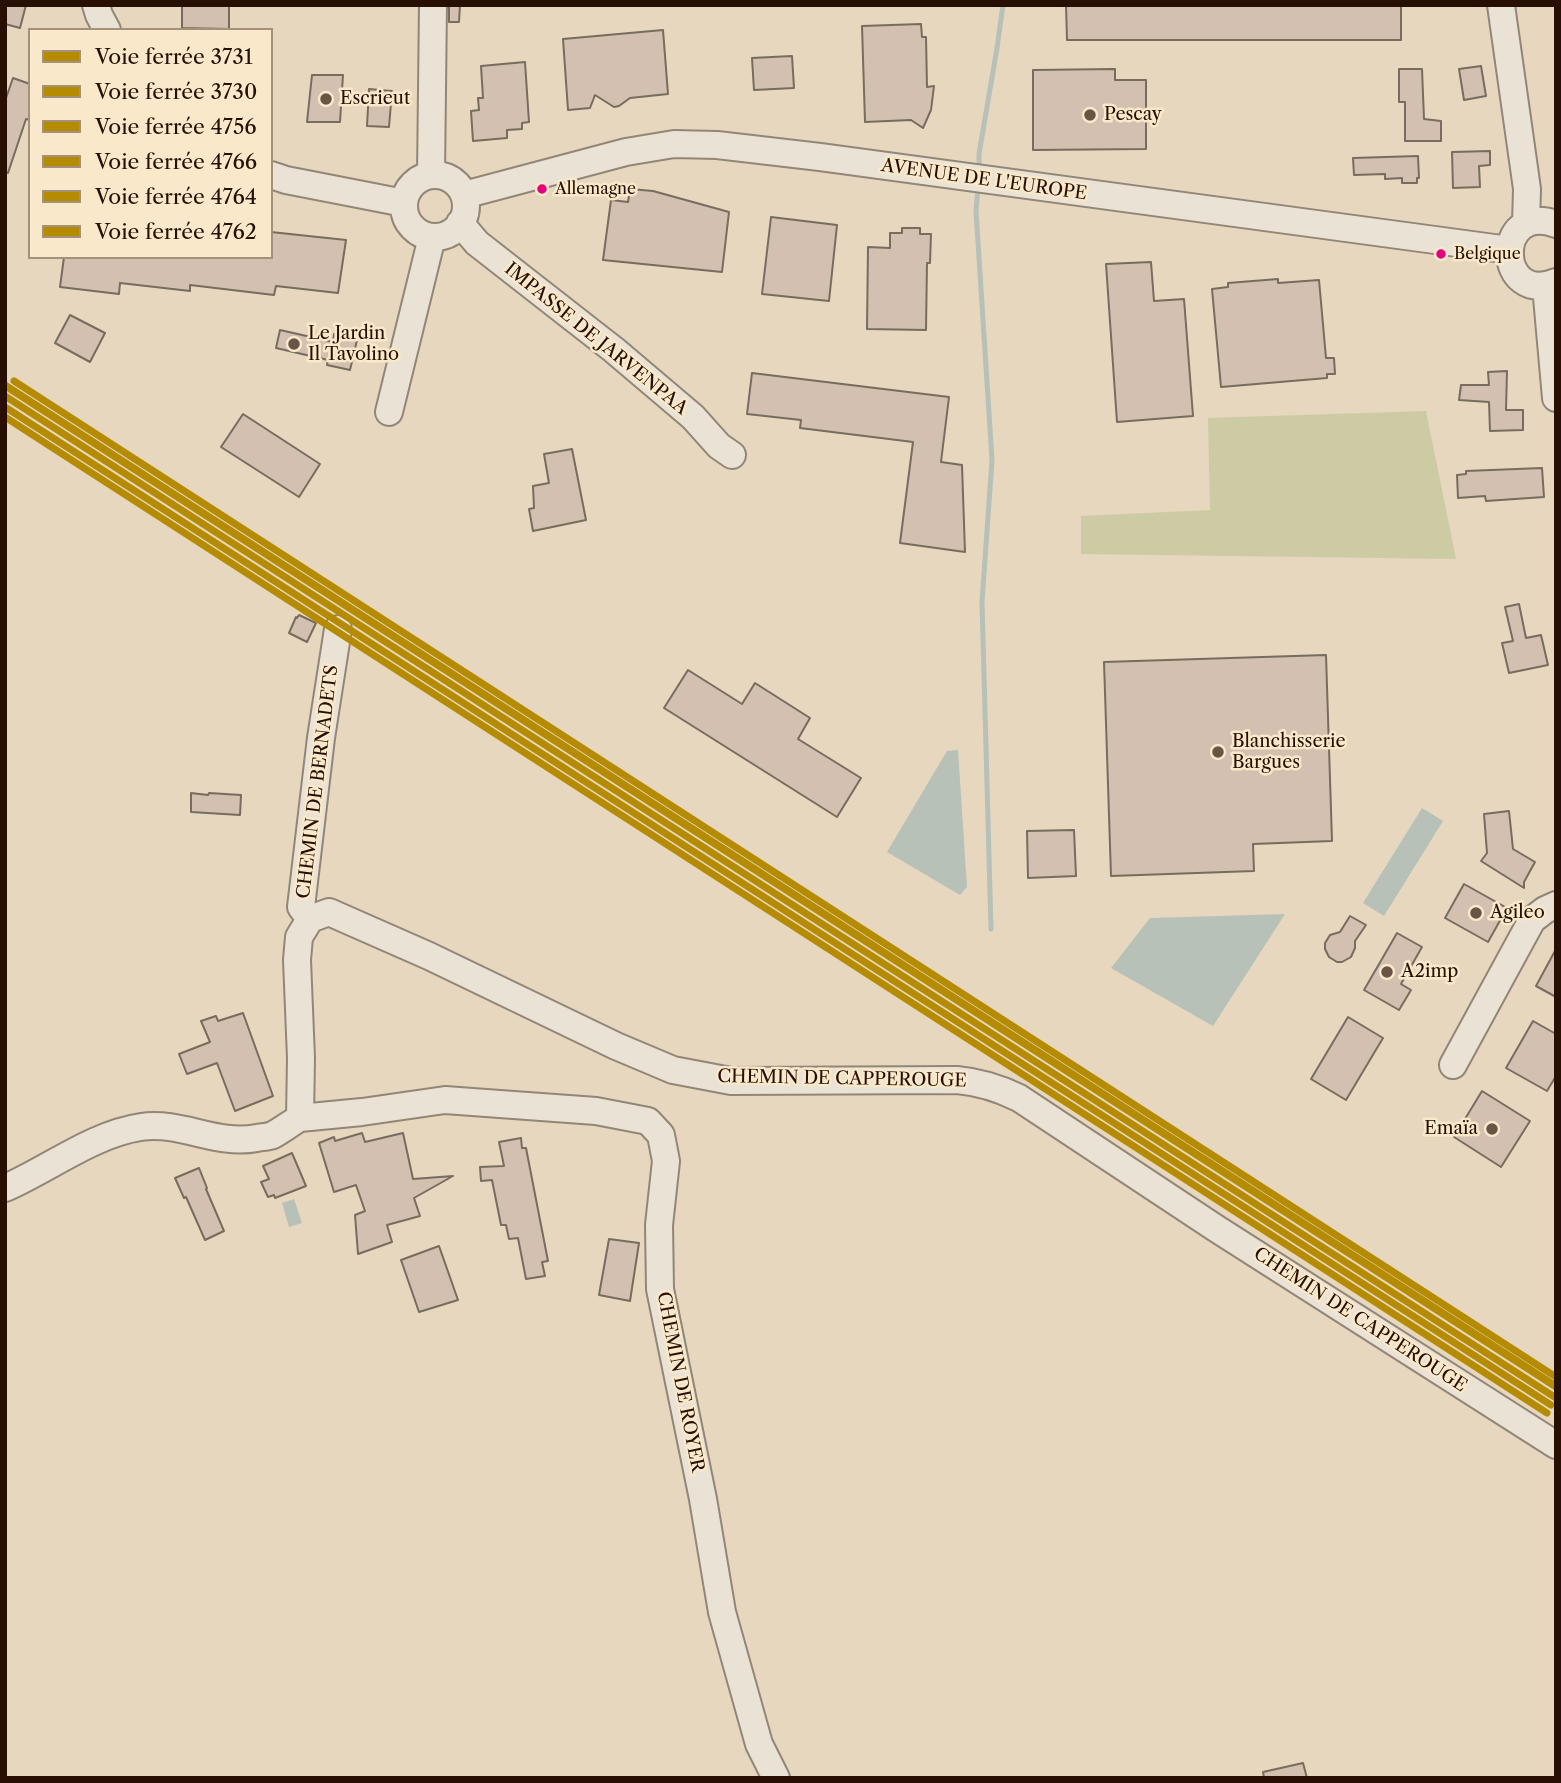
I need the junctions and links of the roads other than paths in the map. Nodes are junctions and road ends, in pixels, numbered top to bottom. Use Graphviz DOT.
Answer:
graph roads {
  1 [pos="96,5"];
  2 [pos="433,5"];
  3 [pos="1501,5"];
  4 [pos="106,28"];
  5 [pos="430,175"];
  6 [pos="273,176"];
  7 [pos="464,195"];
  8 [pos="404,203"];
  9 [pos="460,223"];
  10 [pos="1526,224"];
  11 [pos="1556,224"];
  12 [pos="432,237"];
  13 [pos="1509,250"];
  14 [pos="1551,284"];
  15 [pos="1556,398"];
  16 [pos="389,412"];
  17 [pos="732,455"];
  18 [pos="338,629"];
  19 [pos="1556,905"];
  20 [pos="310,919"];
  21 [pos="1453,1065"];
  22 [pos="300,1118"];
  23 [pos="5,1188"];
  24 [pos="1556,1445"];
  25 [pos="776,1778"];
  1 -- 4 [label="street"];
  2 -- 5 [label="street"];
  3 -- 10 [label="street"];
  5 -- 7 [label="street"];
  5 -- 8 [label="street"];
  6 -- 8 [label="street"];
  7 -- 9 [label="street"];
  7 -- 13 [label="street, AVENUE DE L'EUROPE"];
  8 -- 12 [label="street"];
  9 -- 12 [label="street"];
  9 -- 17 [label="street, IMPASSE DE JARVENPAA"];
  10 -- 11 [label="street"];
  10 -- 13 [label="street"];
  12 -- 16 [label="street"];
  13 -- 14 [label="street"];
  14 -- 15 [label="street"];
  18 -- 20 [label="street, CHEMIN DE BERNADETS"];
  19 -- 21 [label="street"];
  20 -- 22 [label="street, CHEMIN DE BERNADETS"];
  20 -- 24 [label="street, CHEMIN DE CAPPEROUGE"];
  22 -- 23 [label="street"];
  22 -- 25 [label="street, CHEMIN DE ROYER"];
}
